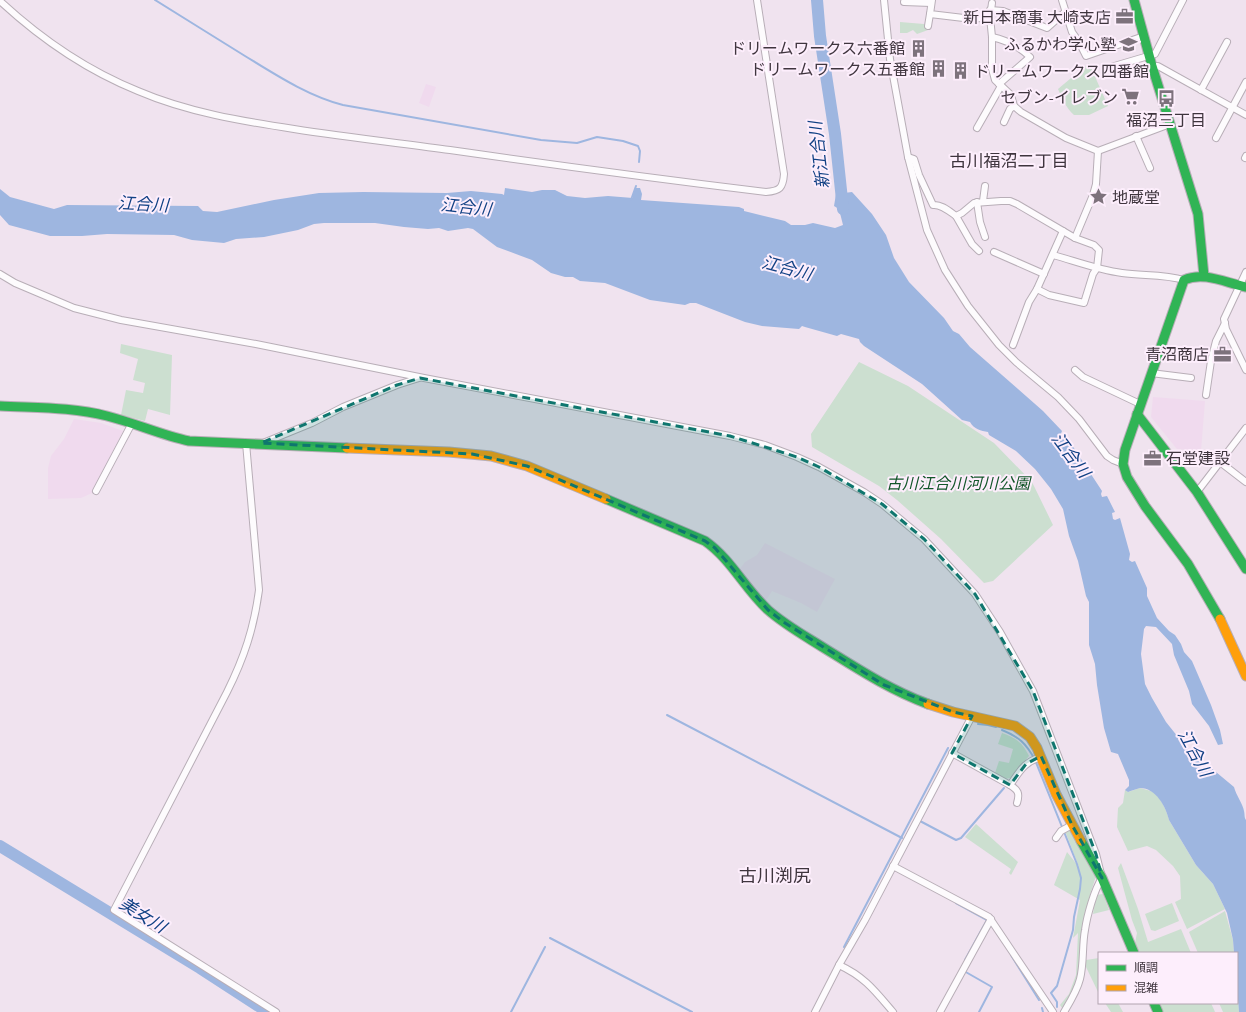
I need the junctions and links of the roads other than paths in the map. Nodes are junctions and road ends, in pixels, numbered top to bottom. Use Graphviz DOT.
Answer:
graph roads {
  1 [pos="757,0"];
  2 [pos="884,0"];
  3 [pos="1062,0"];
  4 [pos="1134,0"];
  5 [pos="1183,0"];
  6 [pos="0,1"];
  7 [pos="904,2"];
  8 [pos="932,2"];
  9 [pos="992,3"];
  10 [pos="1066,12"];
  11 [pos="990,13"];
  12 [pos="930,14"];
  13 [pos="928,26"];
  14 [pos="1144,36"];
  15 [pos="992,37"];
  16 [pos="1227,42"];
  17 [pos="1149,55"];
  18 [pos="1152,66"];
  19 [pos="1111,67"];
  20 [pos="1246,82"];
  21 [pos="1000,85"];
  22 [pos="1201,90"];
  23 [pos="1014,106"];
  24 [pos="1232,107"];
  25 [pos="1246,115"];
  26 [pos="1004,122"];
  27 [pos="1170,124"];
  28 [pos="977,128"];
  29 [pos="1136,136"];
  30 [pos="1216,138"];
  31 [pos="1098,151"];
  32 [pos="908,157"];
  33 [pos="1150,168"];
  34 [pos="985,186"];
  35 [pos="980,202"];
  36 [pos="956,216"];
  37 [pos="1063,231"];
  38 [pos="985,236"];
  39 [pos="1076,238"];
  40 [pos="979,251"];
  41 [pos="994,252"];
  42 [pos="1053,255"];
  43 [pos="1097,268"];
  44 [pos="1246,272"];
  45 [pos="0,274"];
  46 [pos="1044,274"];
  47 [pos="1204,276"];
  48 [pos="1184,280"];
  49 [pos="1242,286"];
  50 [pos="1037,289"];
  51 [pos="1225,323"];
  52 [pos="1013,345"];
  53 [pos="1075,370"];
  54 [pos="1246,370"];
  55 [pos="1151,372"];
  56 [pos="420,378"];
  57 [pos="1191,378"];
  58 [pos="1206,395"];
  59 [pos="1140,404"];
  60 [pos="0,406"];
  61 [pos="1137,414"];
  62 [pos="131,425"];
  63 [pos="1246,428"];
  64 [pos="246,443"];
  65 [pos="261,443"];
  66 [pos="1220,462"];
  67 [pos="1123,464"];
  68 [pos="1246,482"];
  69 [pos="96,491"];
  70 [pos="1197,492"];
  71 [pos="1246,569"];
  72 [pos="1246,676"];
  73 [pos="972,716"];
  74 [pos="952,753"];
  75 [pos="1040,757"];
  76 [pos="1010,785"];
  77 [pos="1017,803"];
  78 [pos="1066,828"];
  79 [pos="1056,838"];
  80 [pos="893,866"];
  81 [pos="1102,878"];
  82 [pos="989,921"];
  83 [pos="1134,952"];
  84 [pos="839,965"];
  85 [pos="276,1012"];
  86 [pos="815,1012"];
  87 [pos="893,1012"];
  88 [pos="940,1012"];
  89 [pos="1053,1012"];
  90 [pos="1064,1012"];
  1 -- 6 [label="street"];
  2 -- 32 [label="street"];
  3 -- 10 [label="street"];
  4 -- 14 [label="street"];
  5 -- 17 [label="street"];
  7 -- 8 [label="street"];
  8 -- 12 [label="street"];
  9 -- 11 [label="street"];
  10 -- 11 [label="street"];
  10 -- 14 [label="street"];
  11 -- 12 [label="street"];
  11 -- 15 [label="street"];
  12 -- 13 [label="street"];
  14 -- 17 [label="street"];
  15 -- 21 [label="street"];
  15 -- 21 [label="street"];
  16 -- 22 [label="street"];
  17 -- 18 [label="street"];
  17 -- 19 [label="street"];
  18 -- 22 [label="street"];
  18 -- 27 [label="street"];
  20 -- 24 [label="street"];
  21 -- 23 [label="street"];
  21 -- 28 [label="street"];
  22 -- 24 [label="street"];
  23 -- 26 [label="street"];
  23 -- 31 [label="street"];
  24 -- 25 [label="street"];
  24 -- 30 [label="street"];
  27 -- 29 [label="street"];
  27 -- 47 [label="street"];
  29 -- 31 [label="street"];
  29 -- 33 [label="street"];
  31 -- 39 [label="street"];
  32 -- 36 [label="street"];
  32 -- 67 [label="street"];
  34 -- 35 [label="street"];
  35 -- 36 [label="street"];
  35 -- 37 [label="street"];
  35 -- 38 [label="street"];
  36 -- 40 [label="street"];
  37 -- 39 [label="street"];
  37 -- 42 [label="street"];
  39 -- 43 [label="street"];
  41 -- 46 [label="street"];
  42 -- 43 [label="street"];
  42 -- 46 [label="street"];
  43 -- 48 [label="street"];
  43 -- 50 [label="street"];
  44 -- 49 [label="street"];
  45 -- 56 [label="street"];
  46 -- 50 [label="street"];
  47 -- 48 [label="street"];
  47 -- 49 [label="street"];
  48 -- 55 [label="street"];
  49 -- 51 [label="street"];
  50 -- 52 [label="street"];
  51 -- 54 [label="street"];
  51 -- 58 [label="street"];
  53 -- 59 [label="street"];
  55 -- 57 [label="street"];
  55 -- 59 [label="street"];
  56 -- 65 [label="street"];
  56 -- 81 [label="street"];
  59 -- 61 [label="street"];
  60 -- 62 [label="street"];
  61 -- 67 [label="street"];
  61 -- 70 [label="street"];
  62 -- 64 [label="street"];
  62 -- 69 [label="street"];
  63 -- 66 [label="street"];
  64 -- 65 [label="street"];
  64 -- 85 [label="street"];
  65 -- 73 [label="street"];
  66 -- 68 [label="street"];
  66 -- 70 [label="street"];
  67 -- 72 [label="street"];
  70 -- 71 [label="street"];
  73 -- 74 [label="street"];
  73 -- 75 [label="street"];
  74 -- 76 [label="street"];
  74 -- 80 [label="street"];
  75 -- 76 [label="street"];
  75 -- 78 [label="street"];
  76 -- 77 [label="street"];
  78 -- 79 [label="street"];
  78 -- 81 [label="street"];
  80 -- 82 [label="street"];
  80 -- 84 [label="street"];
  81 -- 83 [label="street"];
  81 -- 90 [label="street"];
  82 -- 88 [label="street"];
  82 -- 89 [label="street"];
  84 -- 86 [label="street"];
  84 -- 87 [label="street"];
}
